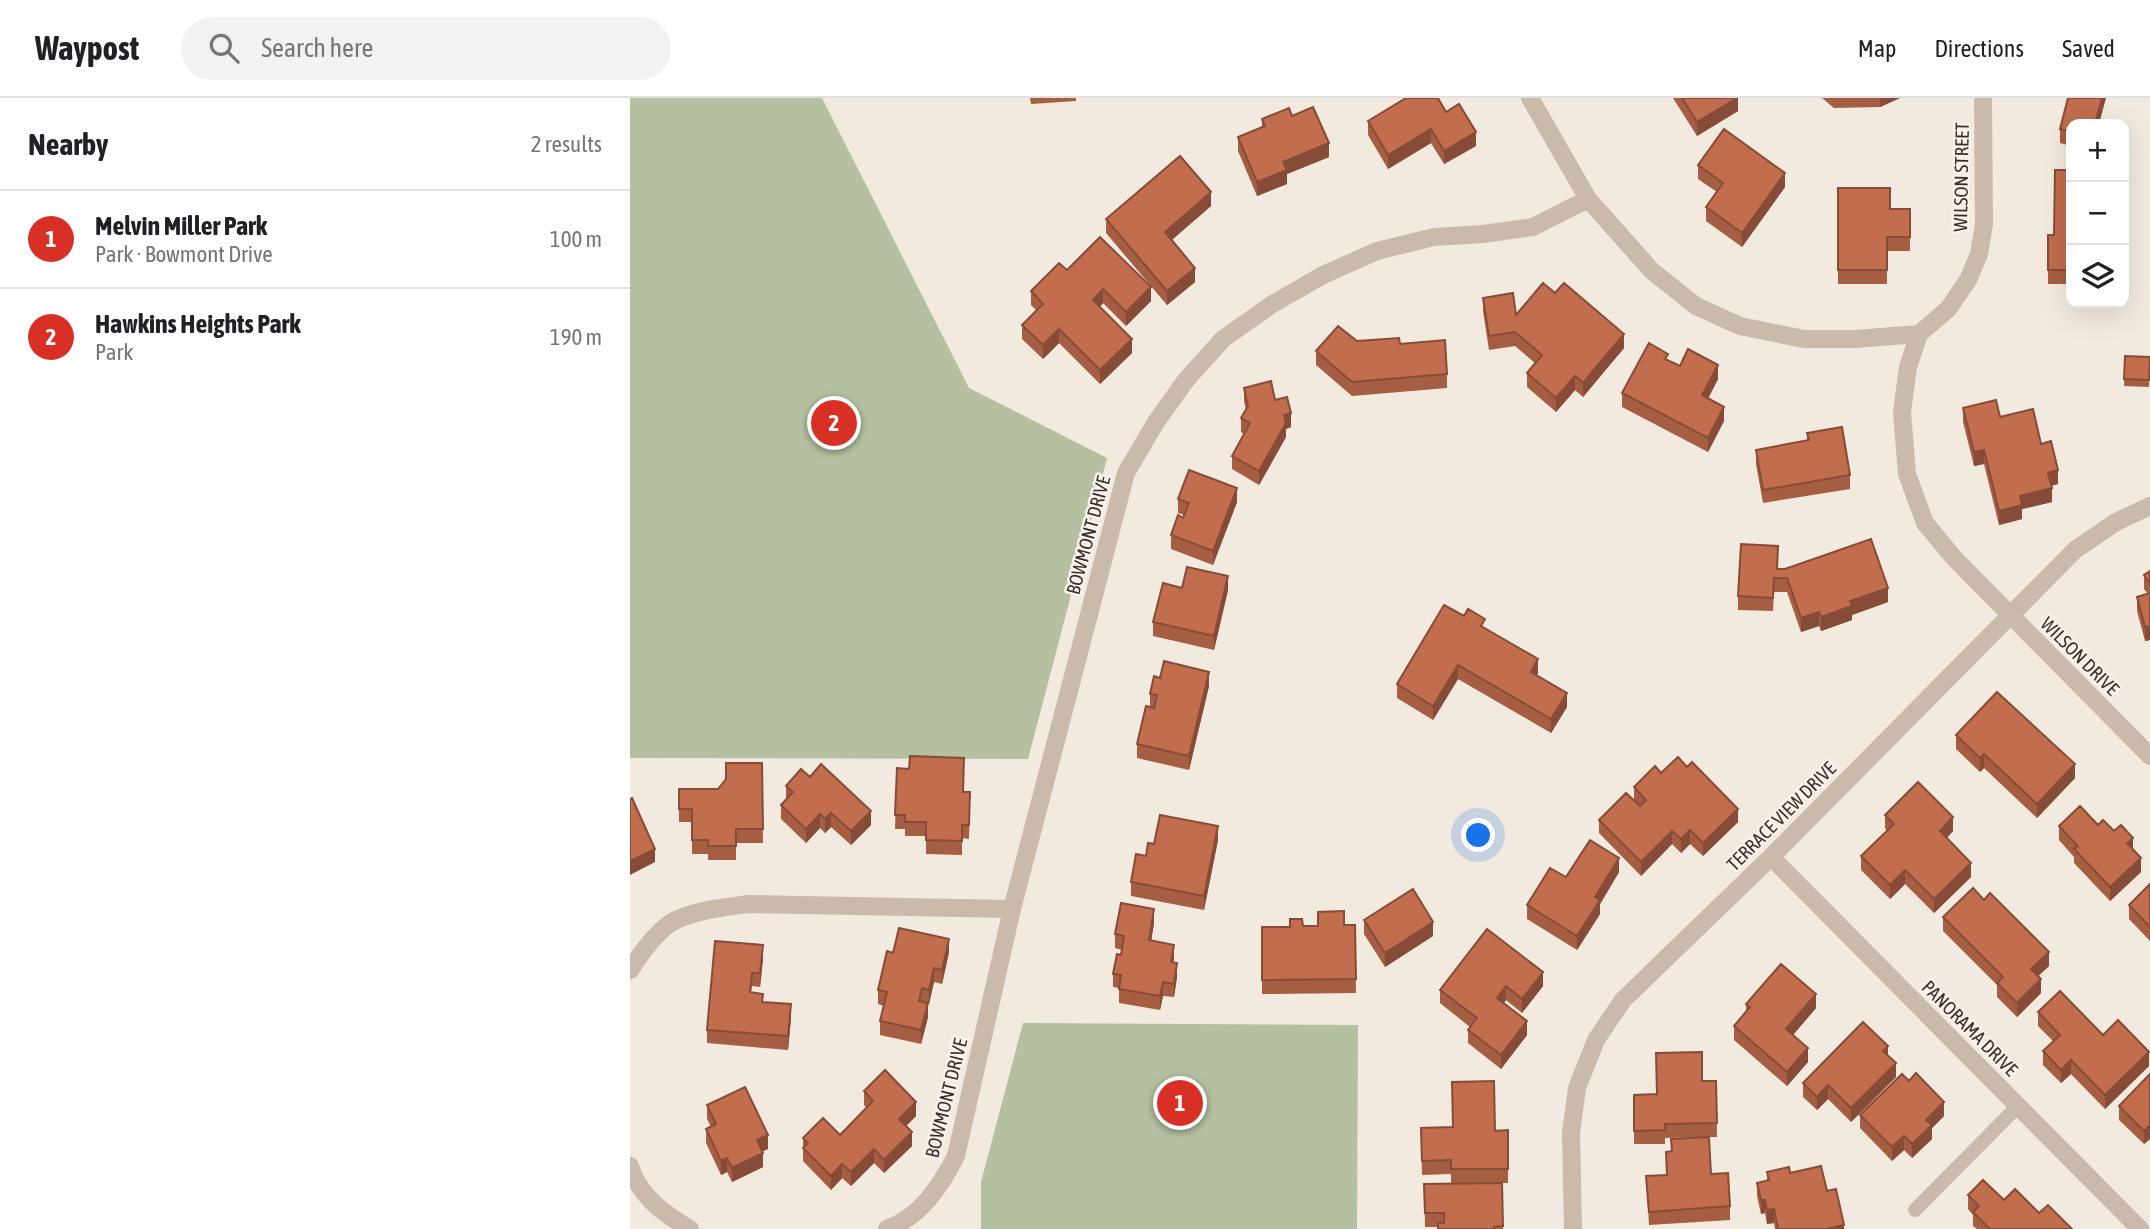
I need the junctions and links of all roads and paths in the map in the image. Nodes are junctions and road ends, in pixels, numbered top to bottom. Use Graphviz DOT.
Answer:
graph roads {
  1 [pos="1530,98"];
  2 [pos="1983,98"];
  3 [pos="1588,199"];
  4 [pos="1919,334"];
  5 [pos="2150,506"];
  6 [pos="2010,616"];
  7 [pos="2150,756"];
  8 [pos="1771,857"];
  9 [pos="1012,909"];
  10 [pos="630,970"];
  11 [pos="2018,1106"];
  12 [pos="630,1166"];
  13 [pos="1915,1210"];
  14 [pos="690,1229"];
  15 [pos="887,1229"];
  16 [pos="1573,1229"];
  17 [pos="2140,1229"];
  1 -- 3 [label="street"];
  2 -- 4 [label="street, WILSON STREET"];
  3 -- 4 [label="street"];
  3 -- 9 [label="street, BOWMONT DRIVE"];
  4 -- 6 [label="street"];
  5 -- 6 [label="street, TERRACE VIEW DRIVE"];
  6 -- 7 [label="street, WILSON DRIVE"];
  6 -- 8 [label="street, TERRACE VIEW DRIVE"];
  8 -- 11 [label="street, PANORAMA DRIVE"];
  8 -- 16 [label="street, TERRACE VIEW DRIVE"];
  9 -- 10 [label="street"];
  9 -- 15 [label="street, BOWMONT DRIVE"];
  11 -- 13 [label="lane"];
  11 -- 17 [label="street, PANORAMA DRIVE"];
  12 -- 14 [label="street"];
}
